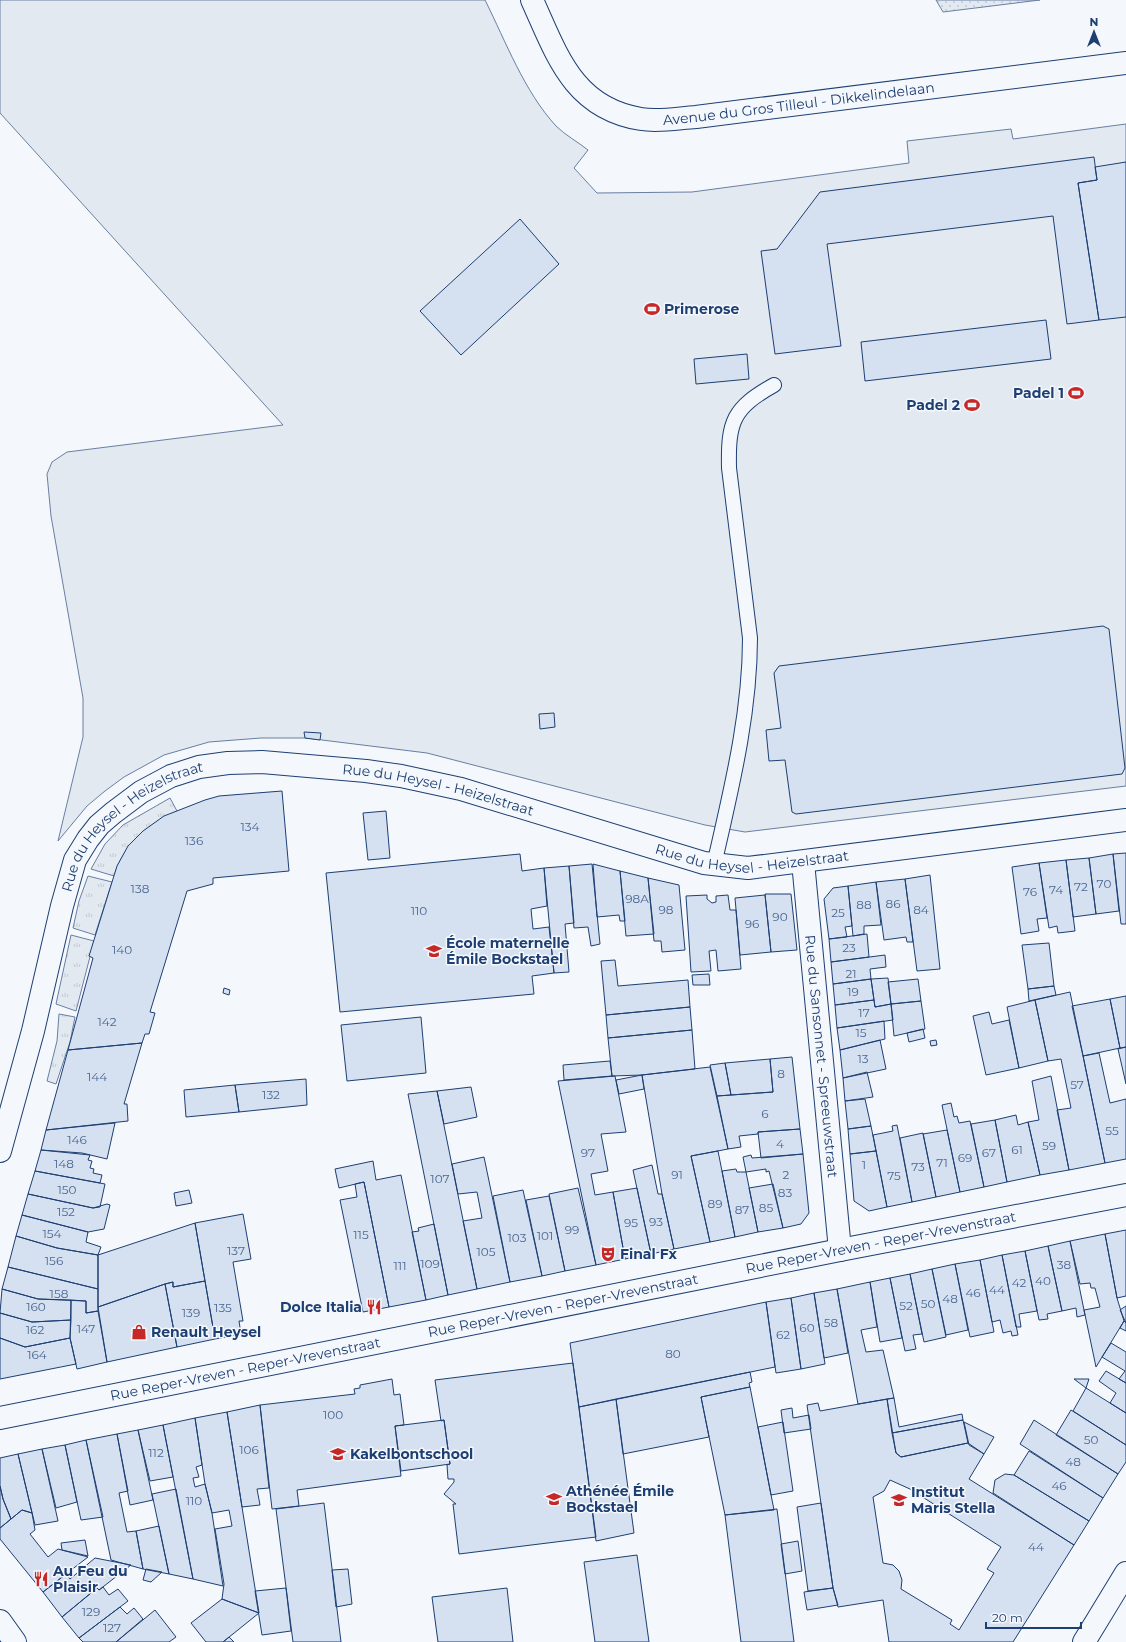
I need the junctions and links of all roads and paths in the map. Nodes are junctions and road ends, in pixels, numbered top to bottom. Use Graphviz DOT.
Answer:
graph roads {
  1 [pos="532,0"];
  2 [pos="1126,63"];
  3 [pos="774,385"];
  4 [pos="1126,820"];
  5 [pos="802,862"];
  6 [pos="714,865"];
  7 [pos="0,1151"];
  8 [pos="1126,1194"];
  9 [pos="840,1250"];
  10 [pos="0,1418"];
  11 [pos="1126,1573"];
  12 [pos="0,1621"];
  13 [pos="15,1642"];
  14 [pos="1084,1642"];
  1 -- 2 [label="street, Avenue du Gros Tilleul - Dikkelindelaan"];
  3 -- 6 [label="lane"];
  4 -- 5 [label="street, Rue du Heysel - Heizelstraat"];
  5 -- 6 [label="street, Rue du Heysel - Heizelstraat"];
  5 -- 9 [label="street, Rue du Sansonnet - Spreeuwstraat"];
  6 -- 7 [label="street, Rue du Heysel - Heizelstraat"];
  8 -- 9 [label="street, Rue Reper-Vreven - Reper-Vrevenstraat"];
  9 -- 10 [label="street, Rue Reper-Vreven - Reper-Vrevenstraat"];
  11 -- 14 [label="street"];
  12 -- 13 [label="street"];
}
